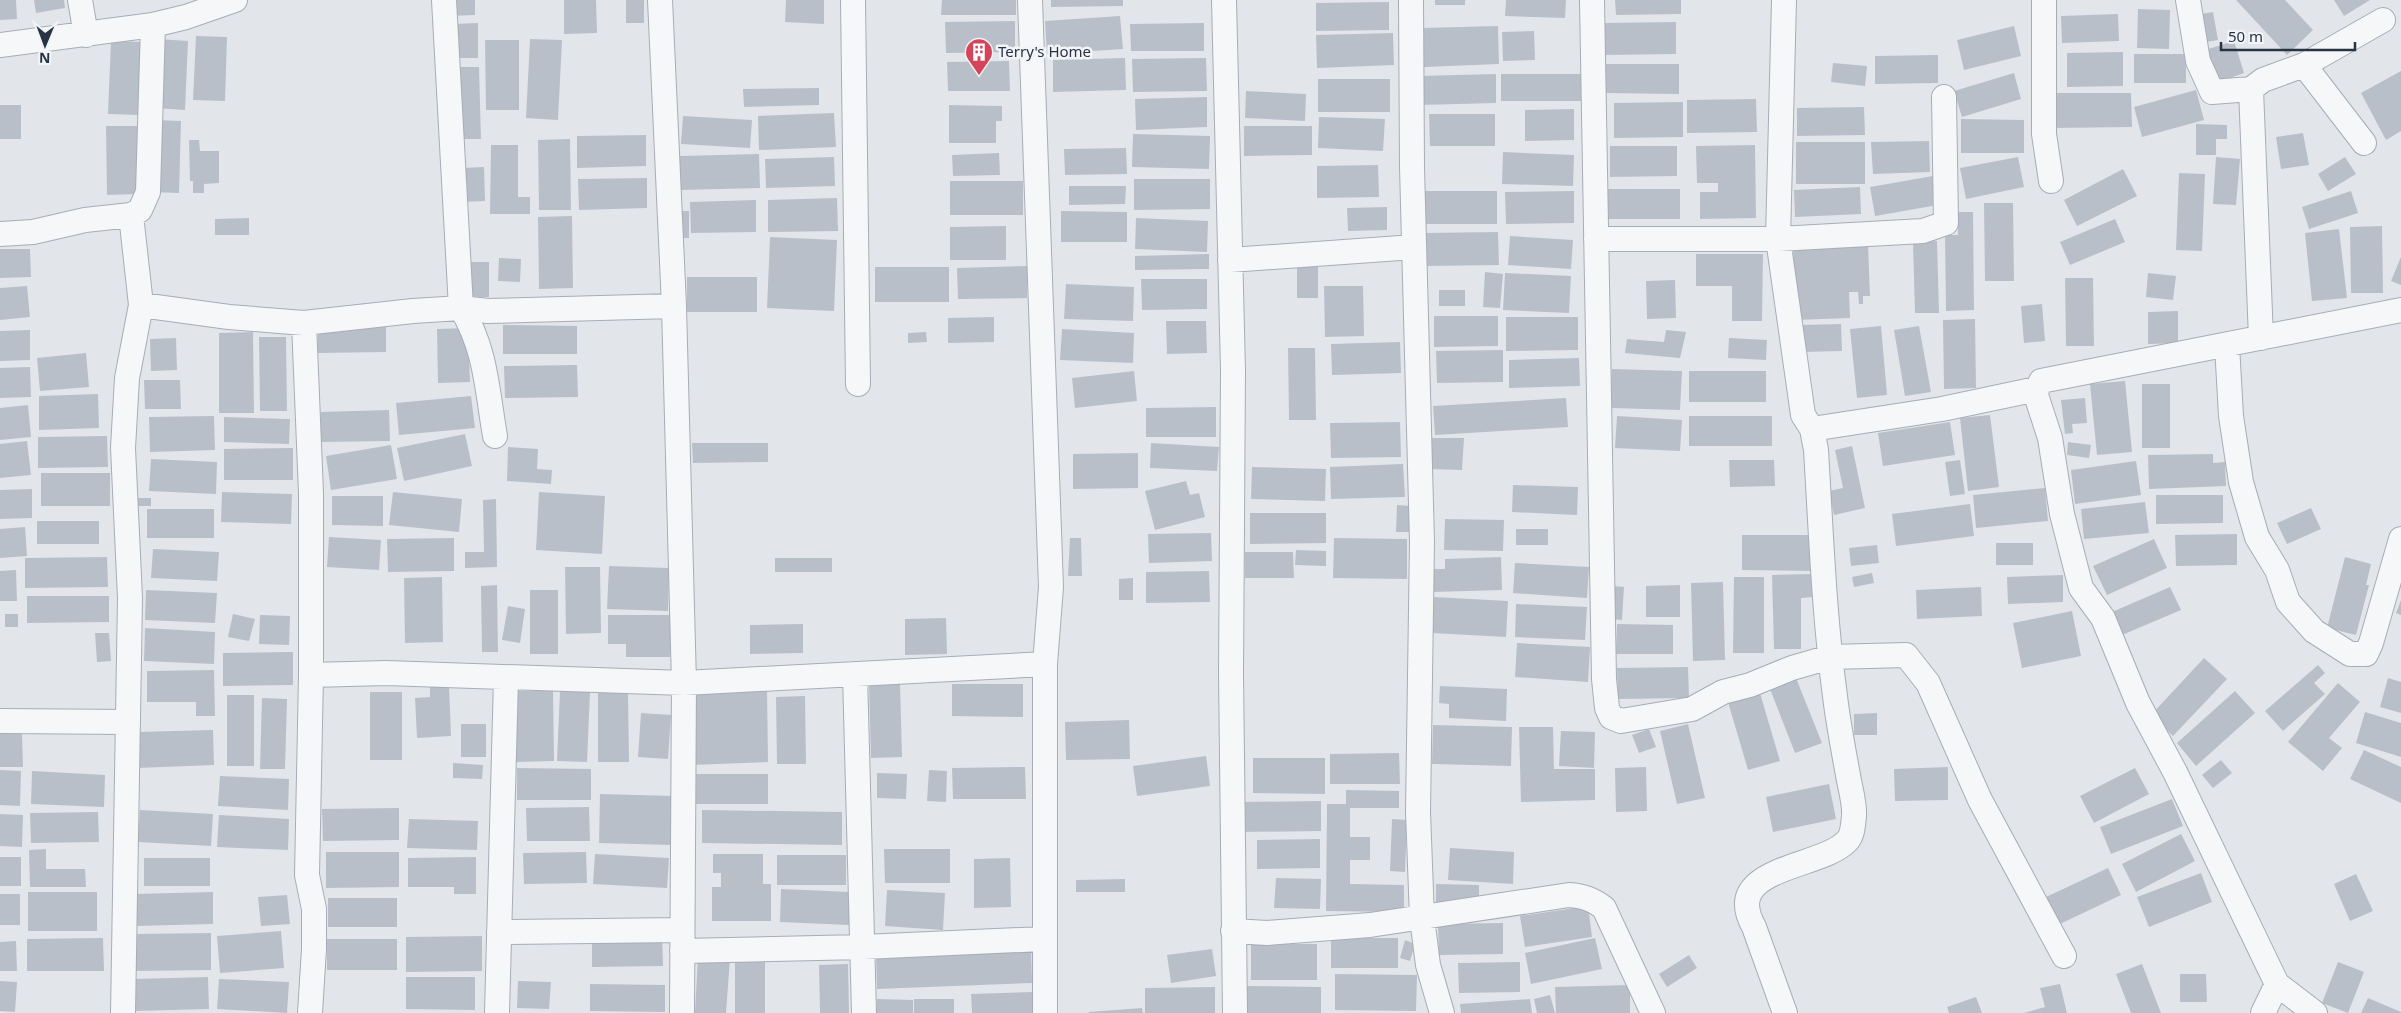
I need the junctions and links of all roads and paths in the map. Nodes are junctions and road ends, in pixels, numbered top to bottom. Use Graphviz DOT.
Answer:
graph roads {
  1 [pos="80,0"];
  2 [pos="235,0"];
  3 [pos="444,0"];
  4 [pos="660,0"];
  5 [pos="853,0"];
  6 [pos="1030,0"];
  7 [pos="1224,0"];
  8 [pos="1411,0"];
  9 [pos="1592,0"];
  10 [pos="1784,0"];
  11 [pos="2044,0"];
  12 [pos="2188,0"];
  13 [pos="2383,20"];
  14 [pos="153,25"];
  15 [pos="86,35"];
  16 [pos="0,46"];
  17 [pos="2304,65"];
  18 [pos="2251,89"];
  19 [pos="1944,97"];
  20 [pos="2364,143"];
  21 [pos="2051,180"];
  22 [pos="131,215"];
  23 [pos="0,234"];
  24 [pos="1596,239"];
  25 [pos="1778,239"];
  26 [pos="1414,247"];
  27 [pos="1230,260"];
  28 [pos="141,305"];
  29 [pos="674,306"];
  30 [pos="461,308"];
  31 [pos="2401,310"];
  32 [pos="304,323"];
  33 [pos="2261,338"];
  34 [pos="2227,345"];
  35 [pos="858,384"];
  36 [pos="2037,389"];
  37 [pos="1812,429"];
  38 [pos="495,436"];
  39 [pos="2401,539"];
  40 [pos="1830,657"];
  41 [pos="1045,664"];
  42 [pos="855,674"];
  43 [pos="311,675"];
  44 [pos="506,678"];
  45 [pos="684,683"];
  46 [pos="0,721"];
  47 [pos="128,722"];
  48 [pos="1422,918"];
  49 [pos="1233,931"];
  50 [pos="499,932"];
  51 [pos="1043,939"];
  52 [pos="682,940"];
  53 [pos="863,947"];
  54 [pos="2064,956"];
  55 [pos="2277,984"];
  56 [pos="123,1013"];
  57 [pos="310,1013"];
  58 [pos="497,1013"];
  59 [pos="682,1013"];
  60 [pos="864,1013"];
  61 [pos="1044,1013"];
  62 [pos="1235,1013"];
  63 [pos="1442,1013"];
  64 [pos="1653,1013"];
  65 [pos="1785,1013"];
  66 [pos="2263,1013"];
  67 [pos="2314,1013"];
  1 -- 15 [label="street"];
  2 -- 14 [label="street"];
  3 -- 30 [label="street"];
  4 -- 29 [label="street"];
  5 -- 35 [label="street"];
  6 -- 41 [label="street"];
  7 -- 27 [label="street"];
  8 -- 26 [label="street"];
  9 -- 24 [label="street"];
  10 -- 25 [label="street"];
  11 -- 21 [label="street"];
  12 -- 18 [label="street"];
  13 -- 17 [label="street"];
  14 -- 15 [label="street"];
  14 -- 22 [label="street"];
  15 -- 16 [label="street"];
  17 -- 18 [label="street"];
  17 -- 20 [label="street"];
  18 -- 33 [label="street"];
  19 -- 25 [label="street"];
  22 -- 23 [label="street"];
  22 -- 28 [label="street"];
  24 -- 25 [label="street"];
  24 -- 40 [label="street"];
  25 -- 37 [label="street"];
  26 -- 27 [label="street"];
  26 -- 48 [label="street"];
  27 -- 49 [label="street"];
  28 -- 32 [label="street"];
  28 -- 47 [label="street"];
  29 -- 30 [label="street"];
  29 -- 45 [label="street"];
  30 -- 32 [label="street"];
  30 -- 38 [label="street"];
  31 -- 33 [label="street"];
  32 -- 43 [label="street"];
  33 -- 34 [label="street"];
  34 -- 36 [label="street"];
  34 -- 39 [label="street"];
  36 -- 37 [label="street"];
  36 -- 55 [label="street"];
  37 -- 40 [label="street"];
  40 -- 54 [label="street"];
  40 -- 65 [label="street"];
  41 -- 42 [label="street"];
  41 -- 51 [label="street"];
  42 -- 45 [label="street"];
  42 -- 53 [label="street"];
  43 -- 44 [label="street"];
  43 -- 57 [label="street"];
  44 -- 45 [label="street"];
  44 -- 50 [label="street"];
  45 -- 52 [label="street"];
  46 -- 47 [label="street"];
  47 -- 56 [label="street"];
  48 -- 49 [label="street"];
  48 -- 63 [label="street"];
  48 -- 64 [label="street"];
  49 -- 62 [label="street"];
  50 -- 52 [label="street"];
  50 -- 58 [label="street"];
  51 -- 53 [label="street"];
  51 -- 61 [label="street"];
  52 -- 53 [label="street"];
  52 -- 59 [label="street"];
  53 -- 60 [label="street"];
  55 -- 66 [label="street"];
  55 -- 67 [label="street"];
}
